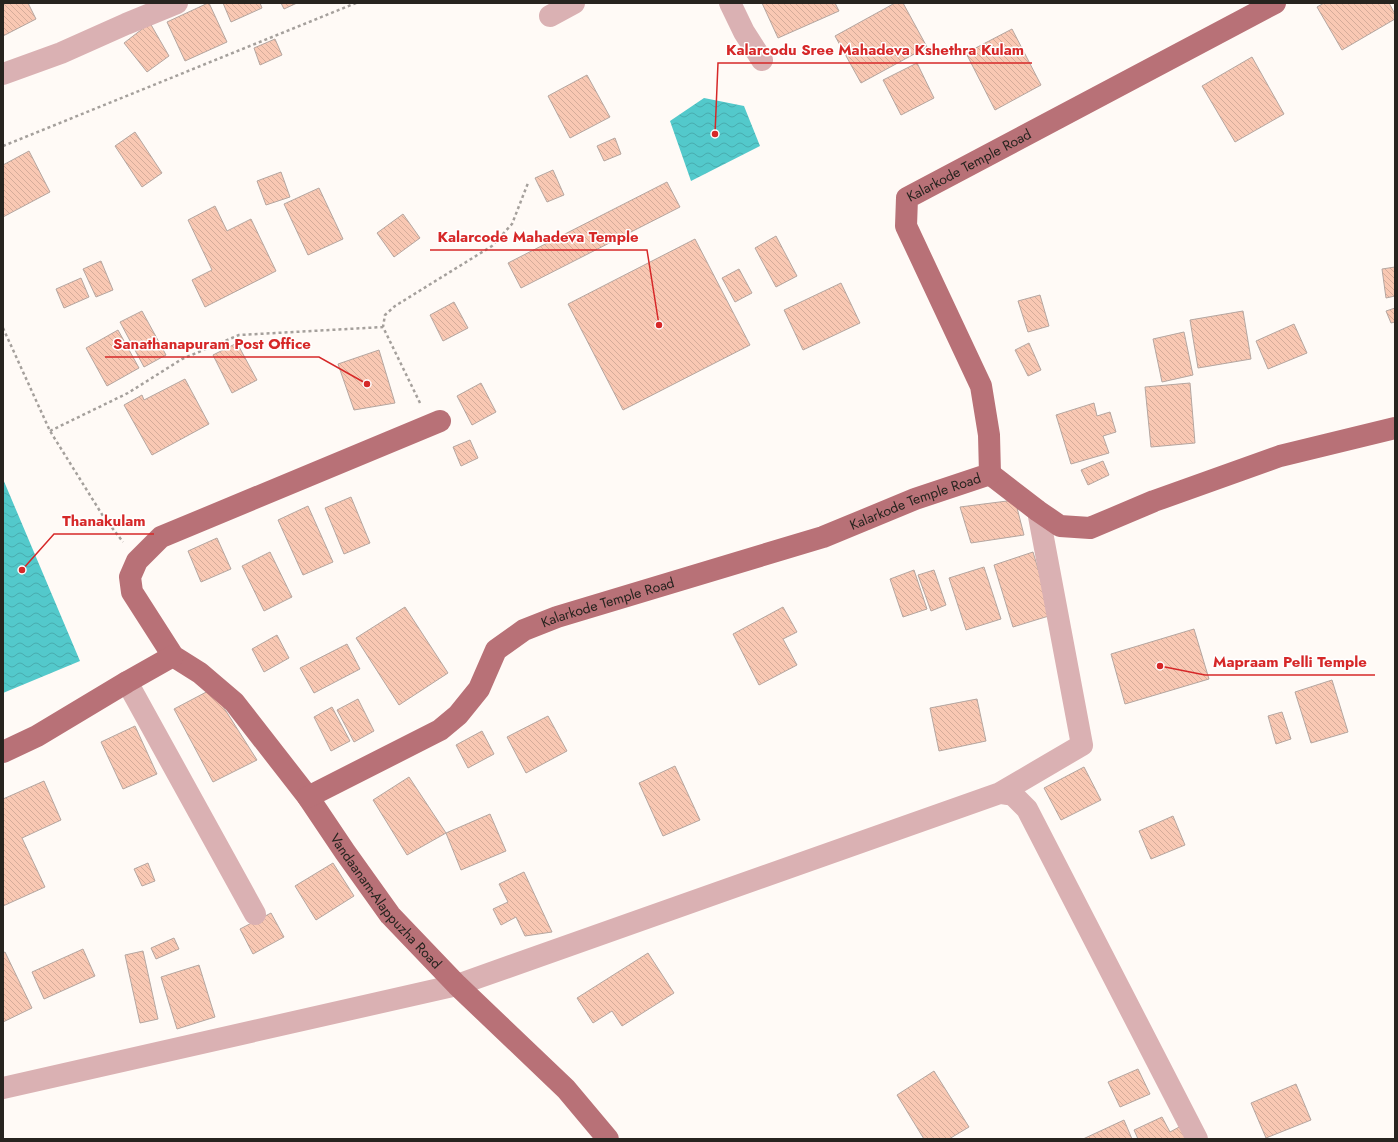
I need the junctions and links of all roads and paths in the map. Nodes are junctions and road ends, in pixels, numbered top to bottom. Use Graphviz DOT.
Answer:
graph roads {
  1 [pos="177,3"];
  2 [pos="356,3"];
  3 [pos="574,3"];
  4 [pos="730,3"];
  5 [pos="1275,3"];
  6 [pos="550,16"];
  7 [pos="762,60"];
  8 [pos="3,74"];
  9 [pos="3,146"];
  10 [pos="528,183"];
  11 [pos="383,327"];
  12 [pos="3,328"];
  13 [pos="435,423"];
  14 [pos="1395,428"];
  15 [pos="50,431"];
  16 [pos="990,474"];
  17 [pos="1038,511"];
  18 [pos="137,561"];
  19 [pos="174,656"];
  20 [pos="127,682"];
  21 [pos="3,752"];
  22 [pos="1000,793"];
  23 [pos="308,798"];
  24 [pos="255,914"];
  25 [pos="457,985"];
  26 [pos="3,1088"];
  27 [pos="608,1139"];
  28 [pos="1197,1139"];
  1 -- 8 [label="street"];
  2 -- 9 [label="path"];
  3 -- 6 [label="street"];
  4 -- 7 [label="street"];
  5 -- 16 [label="main road, Kalarkode Temple Road"];
  10 -- 11 [label="path"];
  11 -- 13 [label="path"];
  11 -- 15 [label="path"];
  12 -- 15 [label="path"];
  13 -- 18 [label="main road"];
  14 -- 17 [label="main road"];
  15 -- 18 [label="path"];
  16 -- 17 [label="main road"];
  16 -- 23 [label="main road, Kalarkode Temple Road"];
  17 -- 22 [label="street"];
  18 -- 19 [label="main road"];
  19 -- 20 [label="main road"];
  19 -- 23 [label="main road, Vandaanam-Alappuzha Road"];
  20 -- 21 [label="main road"];
  20 -- 24 [label="street"];
  22 -- 25 [label="street"];
  22 -- 28 [label="street"];
  23 -- 25 [label="main road, Vandaanam-Alappuzha Road"];
  25 -- 26 [label="street"];
  25 -- 27 [label="main road, Vandaanam-Alappuzha Road"];
}
